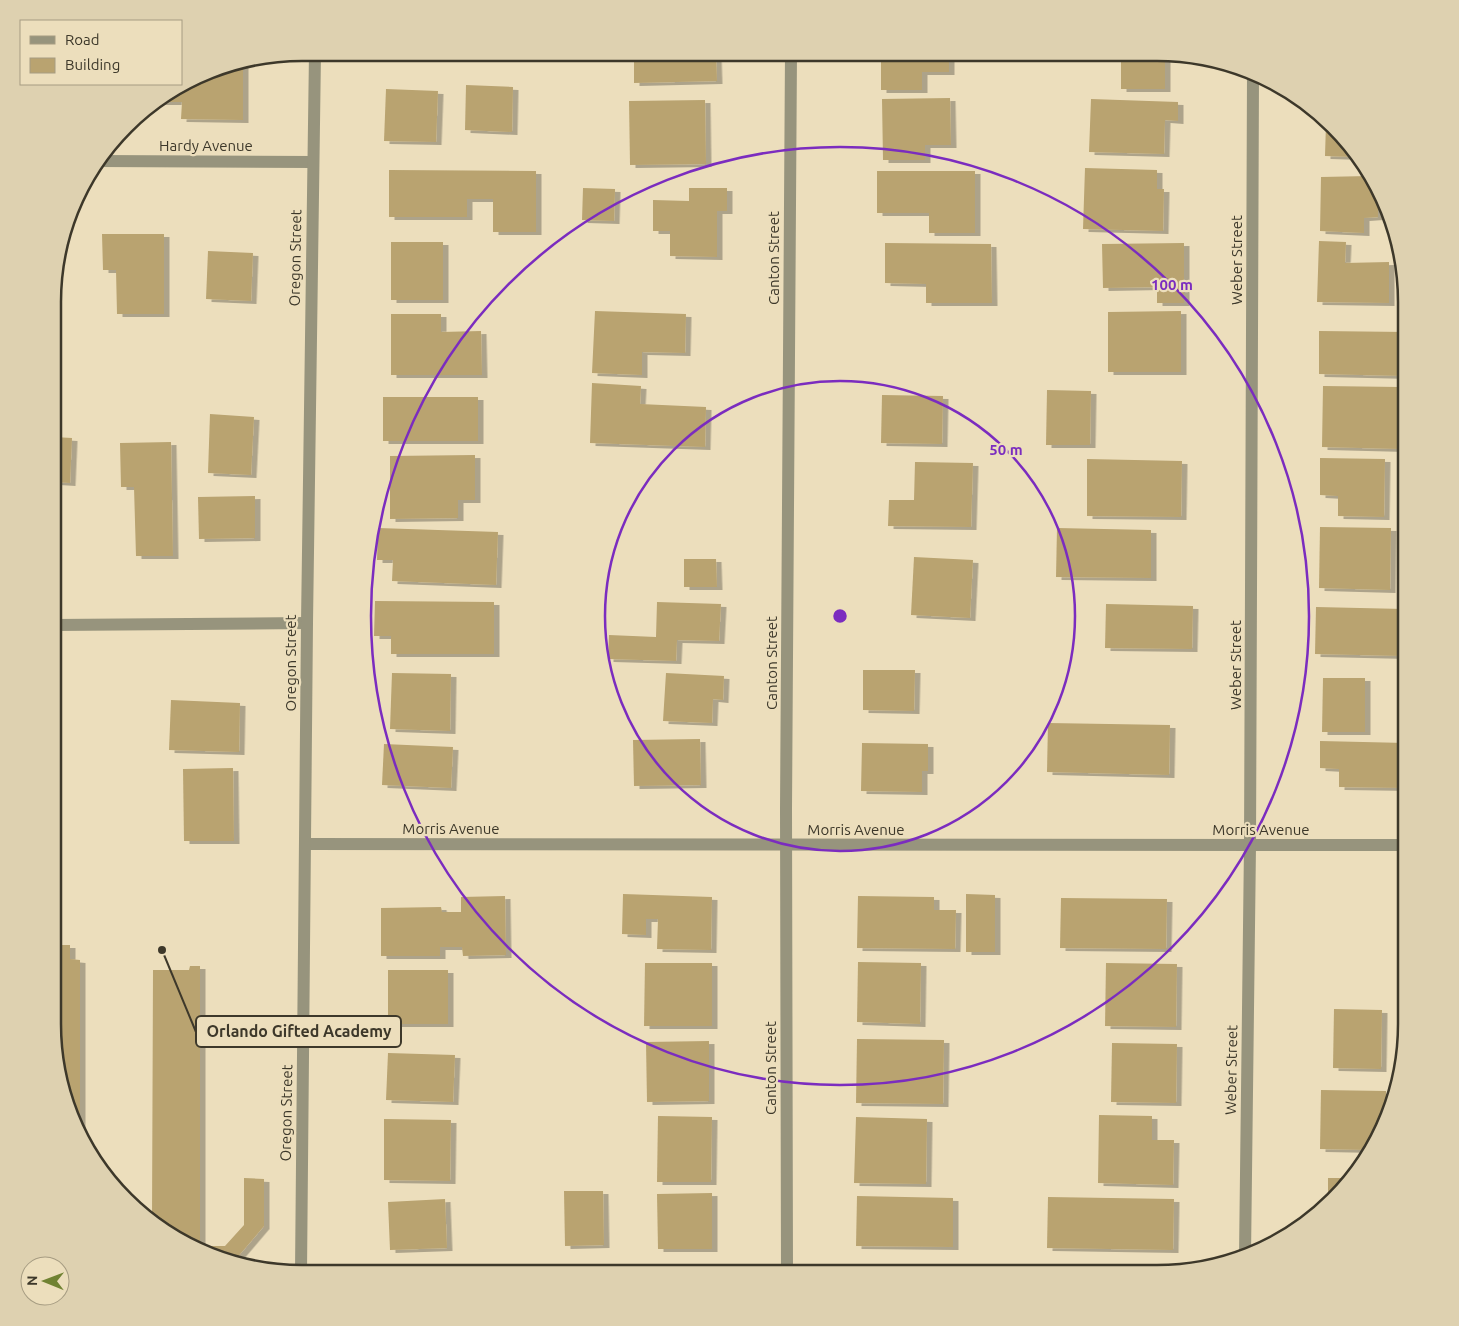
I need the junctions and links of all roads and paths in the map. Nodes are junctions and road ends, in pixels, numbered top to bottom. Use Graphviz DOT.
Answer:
graph roads {
  1 [pos="315,61"];
  2 [pos="791,61"];
  3 [pos="1253,82"];
  4 [pos="107,161"];
  5 [pos="313,162"];
  6 [pos="307,623"];
  7 [pos="61,625"];
  8 [pos="306,844"];
  9 [pos="786,845"];
  10 [pos="1250,845"];
  11 [pos="1398,845"];
  12 [pos="1245,1248"];
  13 [pos="301,1265"];
  14 [pos="787,1265"];
  1 -- 5 [label="street, Oregon Street"];
  2 -- 9 [label="street, Canton Street"];
  3 -- 10 [label="street, Weber Street"];
  4 -- 5 [label="street, Hardy Avenue"];
  5 -- 6 [label="street, Oregon Street"];
  6 -- 7 [label="street"];
  6 -- 8 [label="street, Oregon Street"];
  8 -- 9 [label="street, Morris Avenue"];
  8 -- 13 [label="street, Oregon Street"];
  9 -- 10 [label="street, Morris Avenue"];
  9 -- 14 [label="street, Canton Street"];
  10 -- 11 [label="street, Morris Avenue"];
  10 -- 12 [label="street, Weber Street"];
}
